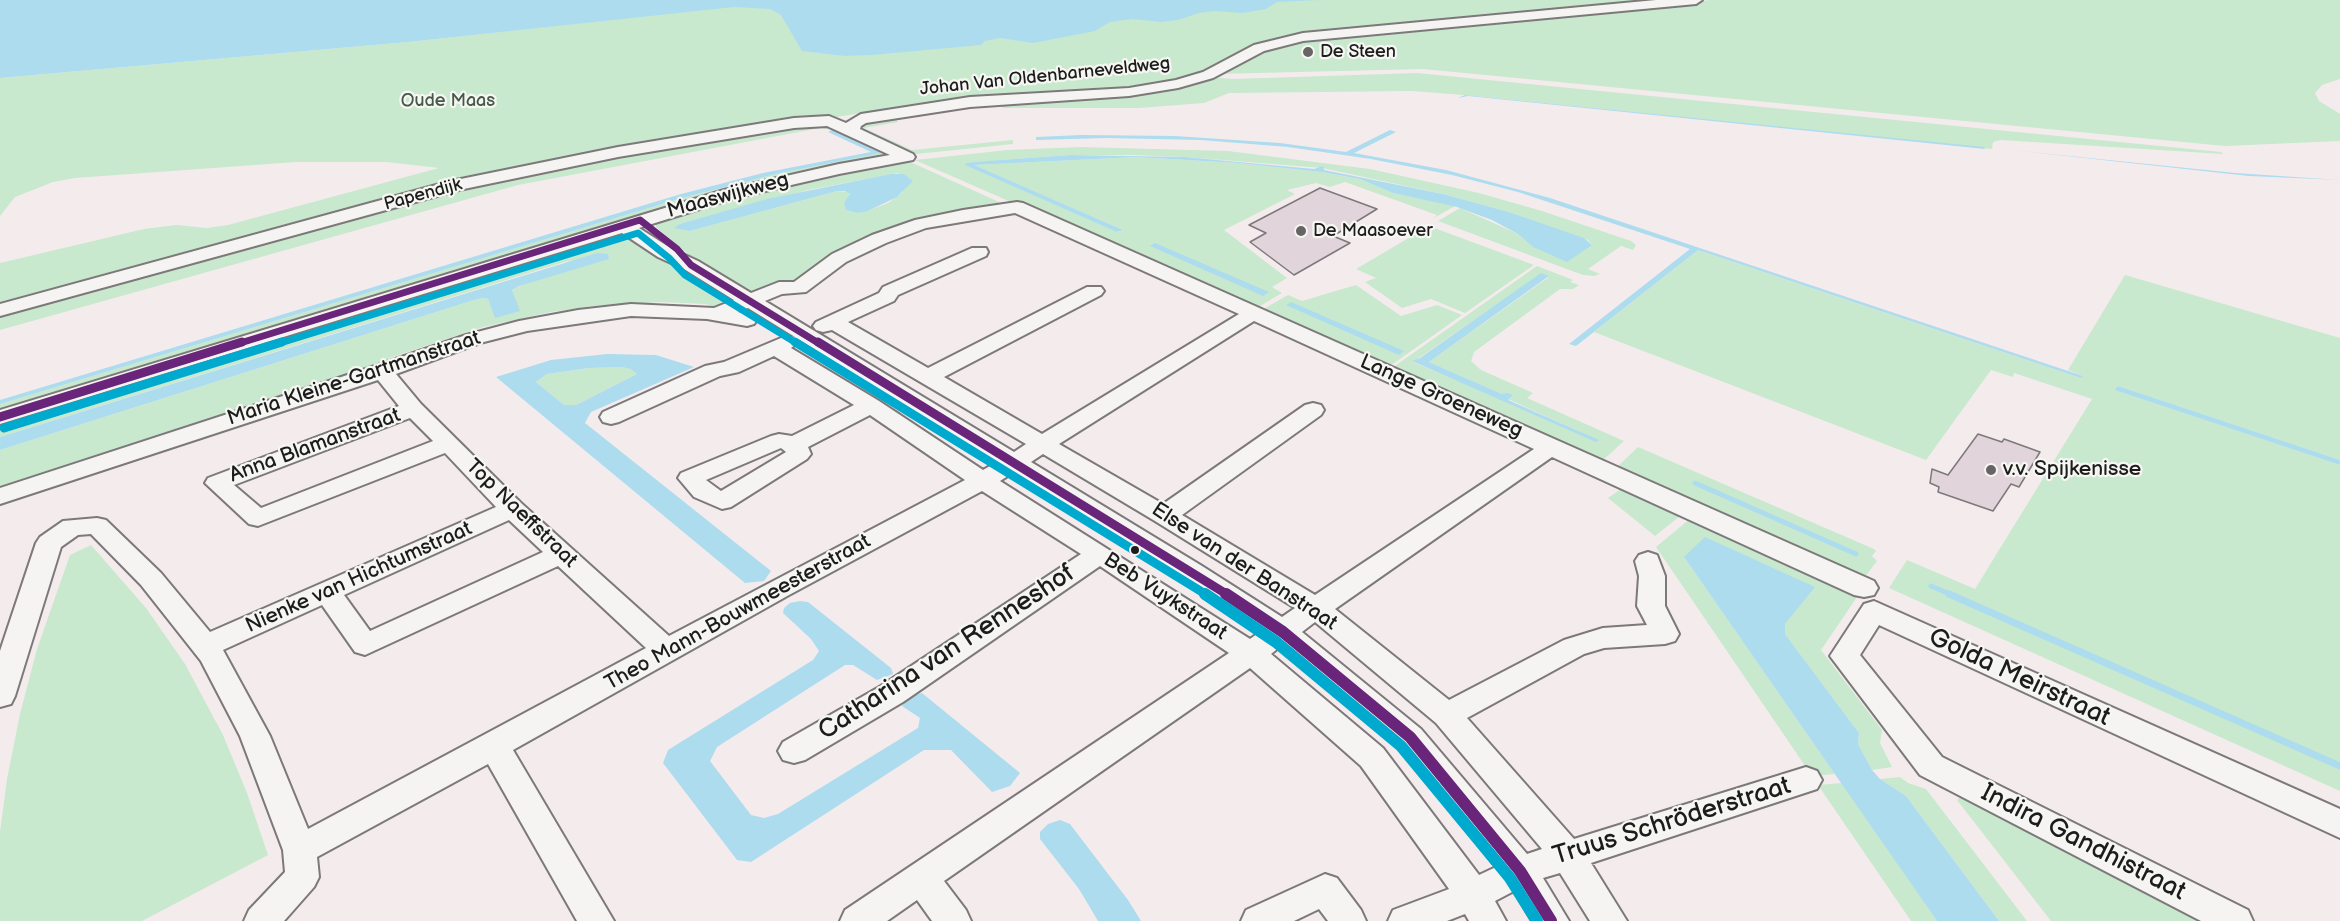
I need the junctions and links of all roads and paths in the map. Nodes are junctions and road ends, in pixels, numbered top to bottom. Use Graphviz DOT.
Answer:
graph roads {
  1 [pos="1696,0"];
  2 [pos="852,132"];
  3 [pos="631,223"];
  4 [pos="979,252"];
  5 [pos="1094,291"];
  6 [pos="0,310"];
  7 [pos="748,310"];
  8 [pos="1245,319"];
  9 [pos="833,322"];
  10 [pos="804,334"];
  11 [pos="775,348"];
  12 [pos="382,371"];
  13 [pos="928,377"];
  14 [pos="871,406"];
  15 [pos="413,409"];
  16 [pos="1313,410"];
  17 [pos="0,417"];
  18 [pos="611,417"];
  19 [pos="448,442"];
  20 [pos="795,444"];
  21 [pos="1043,444"];
  22 [pos="1543,453"];
  23 [pos="1014,462"];
  24 [pos="983,481"];
  25 [pos="0,496"];
  26 [pos="512,510"];
  27 [pos="1164,515"];
  28 [pos="561,554"];
  29 [pos="1100,554"];
  30 [pos="1648,561"];
  31 [pos="1864,588"];
  32 [pos="328,592"];
  33 [pos="1317,609"];
  34 [pos="1283,632"];
  35 [pos="205,646"];
  36 [pos="667,651"];
  37 [pos="1251,653"];
  38 [pos="0,696"];
  39 [pos="1447,716"];
  40 [pos="494,746"];
  41 [pos="794,752"];
  42 [pos="1931,766"];
  43 [pos="1806,780"];
  44 [pos="2340,824"];
  45 [pos="300,850"];
  46 [pos="1566,855"];
  47 [pos="1520,871"];
  48 [pos="921,878"];
  49 [pos="1481,908"];
  50 [pos="262,921"];
  51 [pos="597,921"];
  52 [pos="858,921"];
  53 [pos="953,921"];
  54 [pos="1259,921"];
  55 [pos="1348,921"];
  56 [pos="1406,921"];
  57 [pos="1551,921"];
  58 [pos="1610,921"];
  59 [pos="2235,921"];
  1 -- 2 [label="street, Johan Van Oldenbarneveldweg"];
  2 -- 3 [label="street, Maaswijkweg"];
  2 -- 6 [label="street, Papendijk"];
  3 -- 7 [label="street"];
  3 -- 17 [label="street, Maaswijkweg"];
  4 -- 9 [label="street"];
  5 -- 13 [label="street"];
  7 -- 10 [label="street"];
  7 -- 12 [label="street, Maria Kleine-Gartmanstraat"];
  7 -- 31 [label="street, Lange Groeneweg"];
  8 -- 21 [label="street, Theo Mann-Bouwmeesterstraat"];
  9 -- 10 [label="street"];
  9 -- 13 [label="street, Else van der Banstraat"];
  10 -- 11 [label="street"];
  10 -- 23 [label="street"];
  11 -- 14 [label="street, Beb Vuykstraat"];
  11 -- 18 [label="street"];
  12 -- 15 [label="street, Top Naeffstraat"];
  12 -- 25 [label="street, Maria Kleine-Gartmanstraat"];
  13 -- 21 [label="street, Else van der Banstraat"];
  14 -- 20 [label="street"];
  14 -- 24 [label="street, Beb Vuykstraat"];
  15 -- 19 [label="street, Top Naeffstraat"];
  15 -- 19 [label="street, Anna Blamanstraat"];
  16 -- 27 [label="street"];
  19 -- 26 [label="street, Top Naeffstraat"];
  21 -- 23 [label="street, Theo Mann-Bouwmeesterstraat"];
  21 -- 27 [label="street, Else van der Banstraat"];
  22 -- 33 [label="street"];
  23 -- 24 [label="street, Theo Mann-Bouwmeesterstraat"];
  23 -- 34 [label="street"];
  24 -- 29 [label="street, Beb Vuykstraat"];
  24 -- 36 [label="street, Theo Mann-Bouwmeesterstraat"];
  26 -- 28 [label="street, Top Naeffstraat"];
  26 -- 32 [label="street, Nienke van Hichtumstraat"];
  27 -- 33 [label="street, Else van der Banstraat"];
  28 -- 32 [label="street"];
  28 -- 36 [label="street, Top Naeffstraat"];
  29 -- 37 [label="street, Beb Vuykstraat"];
  29 -- 41 [label="street, Catharina van Renneshof"];
  30 -- 39 [label="street"];
  32 -- 35 [label="street, Nienke van Hichtumstraat"];
  33 -- 34 [label="street"];
  33 -- 39 [label="street, Else van der Banstraat"];
  34 -- 37 [label="street"];
  34 -- 47 [label="street"];
  35 -- 38 [label="street"];
  35 -- 45 [label="street"];
  36 -- 40 [label="street, Theo Mann-Bouwmeesterstraat"];
  37 -- 48 [label="street"];
  37 -- 49 [label="street, Beb Vuykstraat"];
  39 -- 46 [label="street, Else van der Banstraat"];
  40 -- 45 [label="street, Theo Mann-Bouwmeesterstraat"];
  40 -- 51 [label="street"];
  42 -- 44 [label="street, Golda Meirstraat"];
  42 -- 59 [label="street, Indira Gandhistraat"];
  43 -- 46 [label="street, Truus Schröderstraat"];
  45 -- 50 [label="street"];
  46 -- 47 [label="street, Truus Schröderstraat"];
  46 -- 58 [label="street, Else van der Banstraat"];
  47 -- 49 [label="street, Truus Schröderstraat"];
  47 -- 57 [label="street"];
  48 -- 52 [label="street"];
  48 -- 53 [label="street"];
  49 -- 56 [label="street, Truus Schröderstraat"];
  54 -- 55 [label="street"];
}
